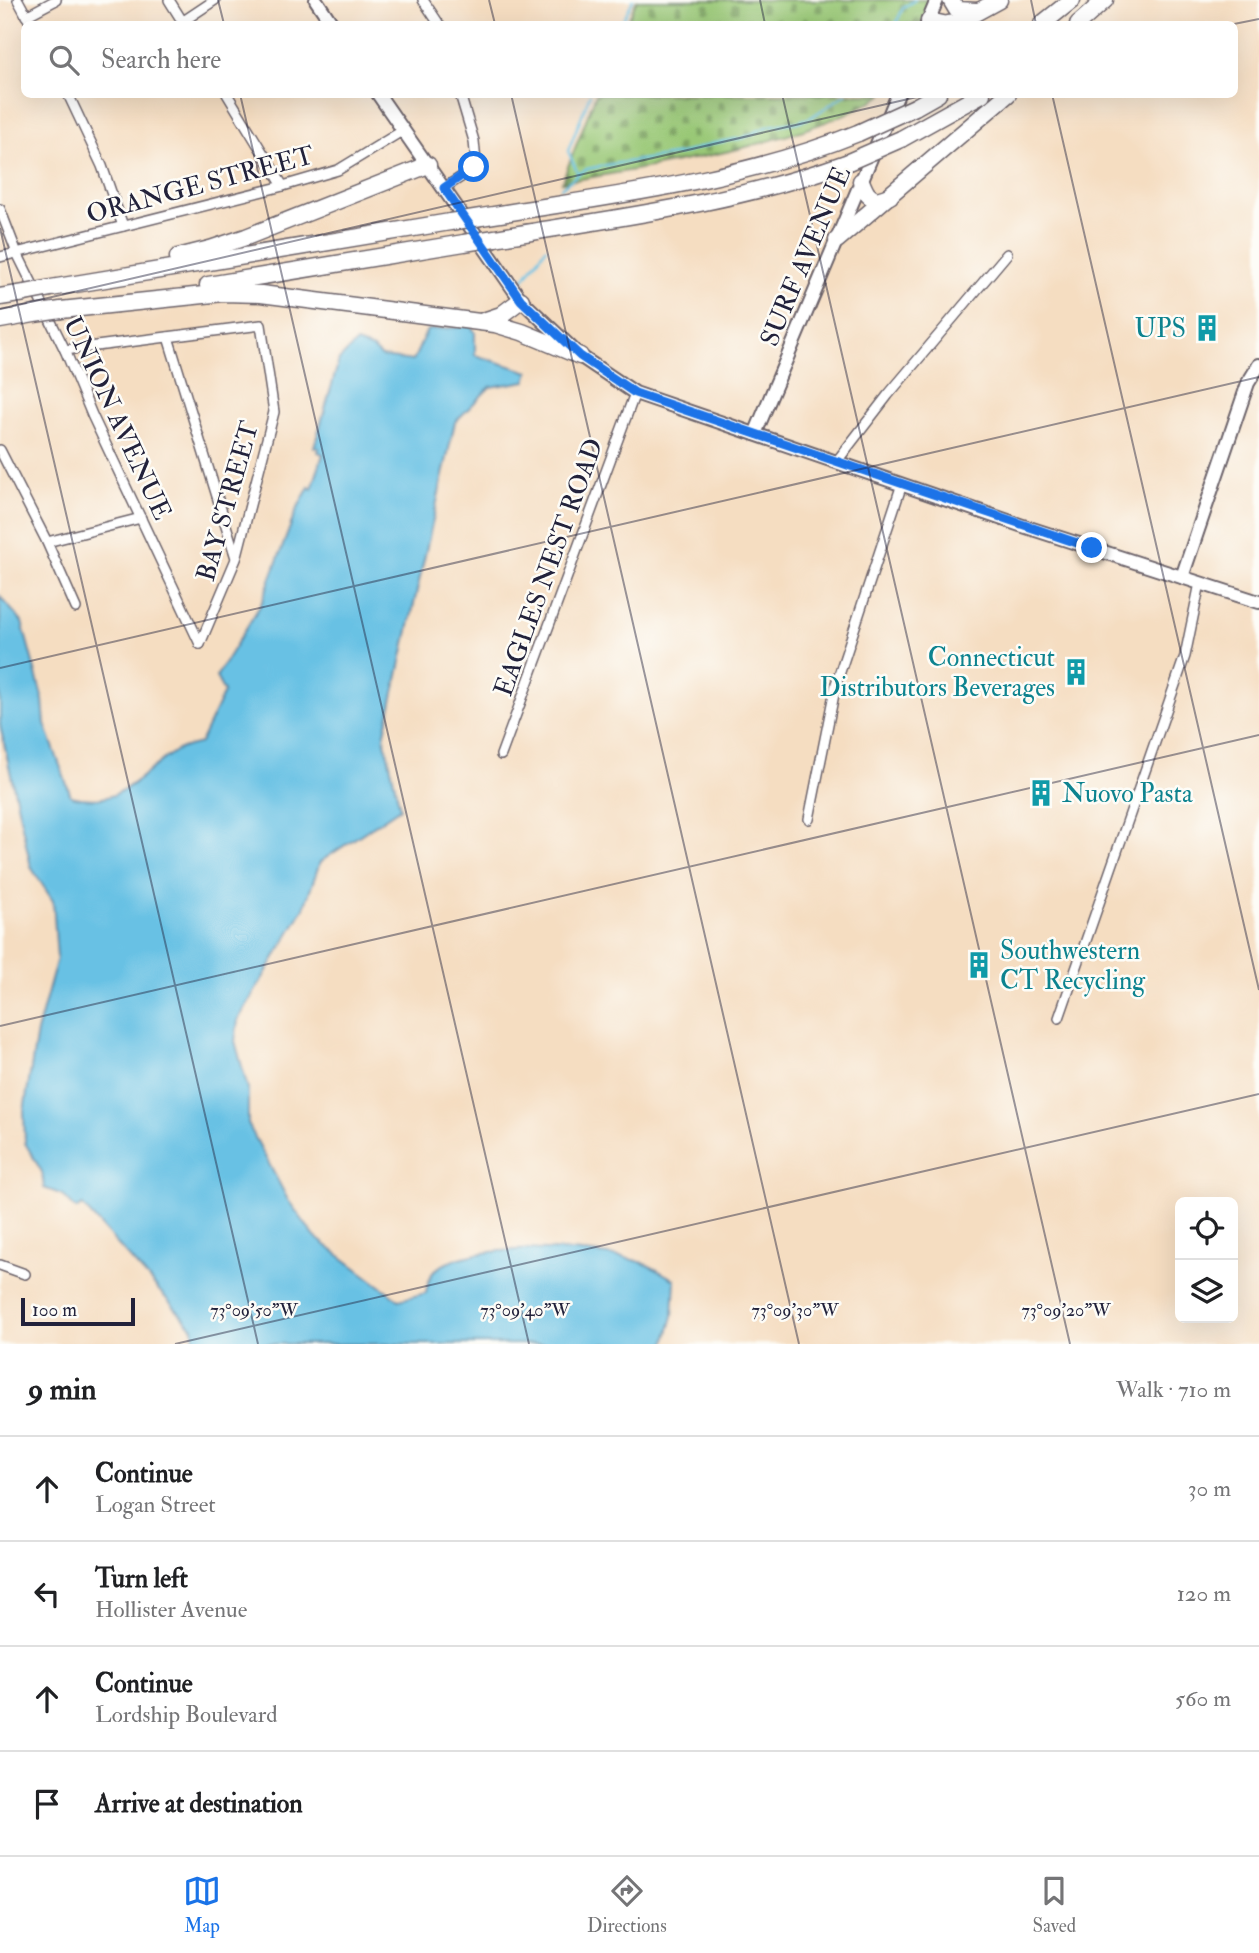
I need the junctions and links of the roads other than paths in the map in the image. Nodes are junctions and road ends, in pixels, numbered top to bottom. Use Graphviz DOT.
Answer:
graph roads {
  1 [pos="18,0"];
  2 [pos="56,0"];
  3 [pos="169,0"];
  4 [pos="215,0"];
  5 [pos="316,0"];
  6 [pos="423,0"];
  7 [pos="937,0"];
  8 [pos="951,0"];
  9 [pos="999,0"];
  10 [pos="1072,0"];
  11 [pos="1107,0"];
  12 [pos="979,10"];
  13 [pos="29,20"];
  14 [pos="182,21"];
  15 [pos="186,21"];
  16 [pos="330,21"];
  17 [pos="437,21"];
  18 [pos="937,21"];
  19 [pos="960,21"];
  20 [pos="1046,21"];
  21 [pos="1082,21"];
  22 [pos="1090,21"];
  23 [pos="70,98"];
  24 [pos="229,98"];
  25 [pos="381,98"];
  26 [pos="461,98"];
  27 [pos="896,98"];
  28 [pos="931,98"];
  29 [pos="975,98"];
  30 [pos="1003,98"];
  31 [pos="402,131"];
  32 [pos="428,165"];
  33 [pos="861,181"];
  34 [pos="283,186"];
  35 [pos="444,188"];
  36 [pos="891,195"];
  37 [pos="0,209"];
  38 [pos="124,226"];
  39 [pos="837,240"];
  40 [pos="17,253"];
  41 [pos="1007,254"];
  42 [pos="0,257"];
  43 [pos="51,288"];
  44 [pos="0,297"];
  45 [pos="521,300"];
  46 [pos="61,310"];
  47 [pos="0,320"];
  48 [pos="477,321"];
  49 [pos="168,337"];
  50 [pos="65,350"];
  51 [pos="580,356"];
  52 [pos="1259,365"];
  53 [pos="635,393"];
  54 [pos="755,434"];
  55 [pos="0,450"];
  56 [pos="837,461"];
  57 [pos="902,484"];
  58 [pos="141,518"];
  59 [pos="47,542"];
  60 [pos="236,559"];
  61 [pos="1182,577"];
  62 [pos="1200,583"];
  63 [pos="1259,602"];
  64 [pos="76,608"];
  65 [pos="200,644"];
  66 [pos="500,755"];
  67 [pos="809,819"];
  68 [pos="1059,1018"];
  69 [pos="0,1265"];
  70 [pos="25,1274"];
  1 -- 13 [label="street"];
  2 -- 13 [label="street"];
  3 -- 14 [label="street"];
  4 -- 15 [label="street"];
  5 -- 16 [label="main road"];
  6 -- 17 [label="street"];
  7 -- 18 [label="main road"];
  8 -- 12 [label="highway"];
  9 -- 12 [label="highway"];
  10 -- 20 [label="highway"];
  11 -- 21 [label="highway"];
  11 -- 22 [label="highway"];
  12 -- 19 [label="highway"];
  23 -- 38 [label="street"];
  24 -- 34 [label="street"];
  25 -- 31 [label="main road"];
  26 -- 35 [label="street"];
  27 -- 33 [label="main road, SURF AVENUE"];
  28 -- 43 [label="highway, bridge"];
  29 -- 46 [label="highway, bridge"];
  30 -- 36 [label="highway"];
  31 -- 32 [label="main road"];
  31 -- 34 [label="street, ORANGE STREET"];
  32 -- 35 [label="main road"];
  32 -- 43 [label="highway"];
  33 -- 36 [label="highway"];
  33 -- 39 [label="main road, SURF AVENUE"];
  34 -- 38 [label="street, ORANGE STREET"];
  35 -- 45 [label="main road"];
  36 -- 39 [label="highway"];
  37 -- 40 [label="street, UNION AVENUE"];
  38 -- 40 [label="street, ORANGE STREET"];
  39 -- 54 [label="main road, SURF AVENUE"];
  40 -- 42 [label="street, ORANGE STREET"];
  40 -- 50 [label="street, UNION AVENUE"];
  41 -- 56 [label="street"];
  43 -- 44 [label="highway, bridge"];
  45 -- 48 [label="highway"];
  45 -- 51 [label="main road"];
  46 -- 47 [label="highway, bridge"];
  46 -- 48 [label="highway"];
  48 -- 51 [label="highway"];
  49 -- 50 [label="street"];
  49 -- 60 [label="street"];
  49 -- 60 [label="street, BAY STREET"];
  50 -- 58 [label="street, UNION AVENUE"];
  51 -- 53 [label="main road"];
  52 -- 61 [label="main road"];
  53 -- 54 [label="main road"];
  53 -- 66 [label="street, EAGLES NEST ROAD"];
  54 -- 56 [label="main road"];
  55 -- 59 [label="street"];
  56 -- 57 [label="main road"];
  57 -- 61 [label="main road"];
  57 -- 67 [label="street"];
  58 -- 59 [label="street"];
  58 -- 65 [label="street, UNION AVENUE"];
  59 -- 64 [label="street"];
  60 -- 65 [label="street, BAY STREET"];
  61 -- 62 [label="main road"];
  62 -- 63 [label="main road"];
  62 -- 68 [label="street"];
  69 -- 70 [label="street"];
}
